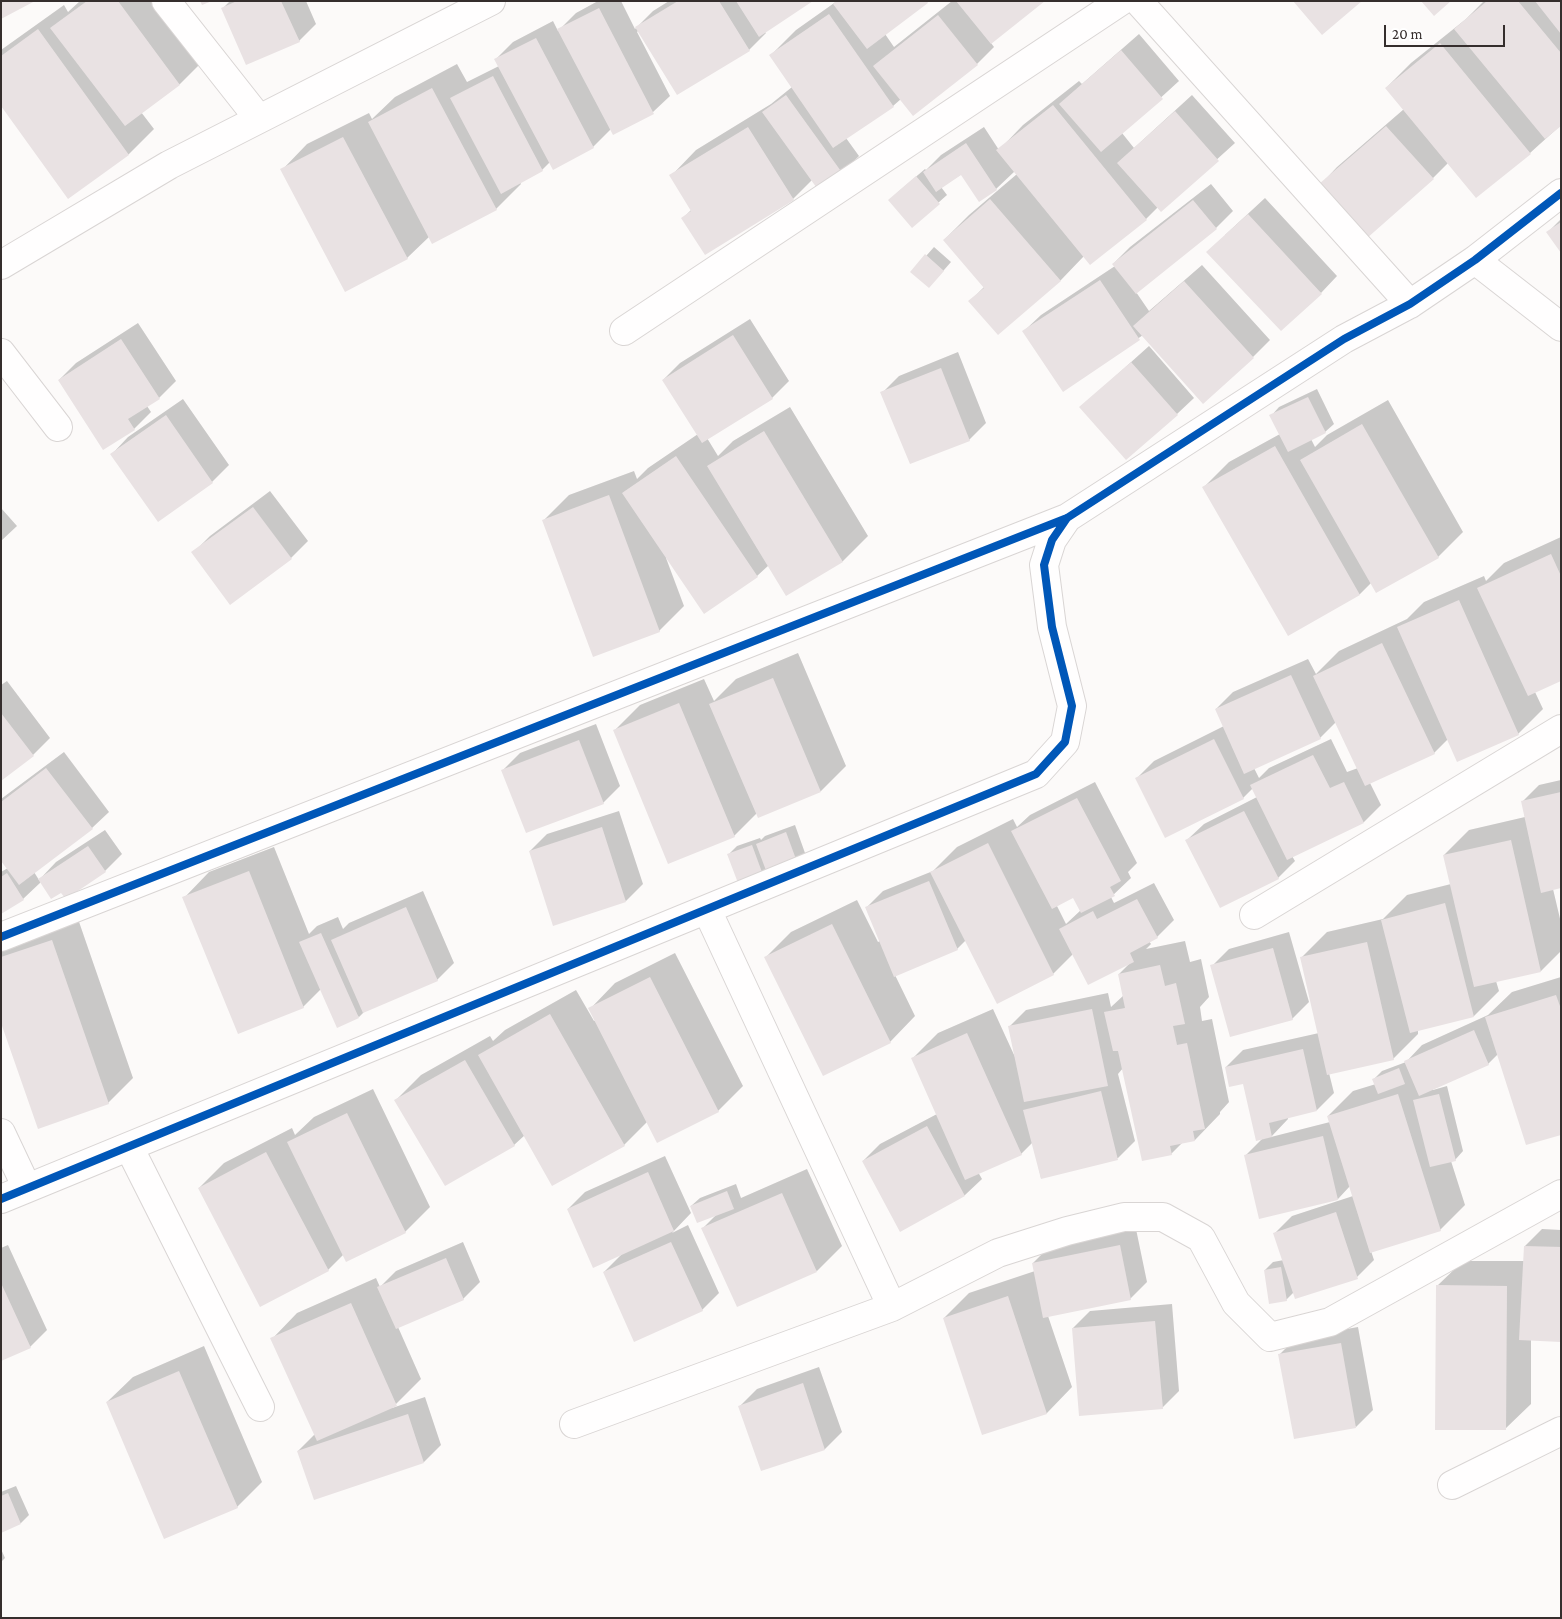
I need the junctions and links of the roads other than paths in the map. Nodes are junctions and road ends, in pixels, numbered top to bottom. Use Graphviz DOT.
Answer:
graph roads {
  1 [pos="166,1"];
  2 [pos="491,1"];
  3 [pos="1121,2"];
  4 [pos="259,119"];
  5 [pos="1561,193"];
  6 [pos="1475,260"];
  7 [pos="1,265"];
  8 [pos="1410,304"];
  9 [pos="1561,327"];
  10 [pos="624,331"];
  11 [pos="1,353"];
  12 [pos="58,428"];
  13 [pos="1067,518"];
  14 [pos="1561,729"];
  15 [pos="707,910"];
  16 [pos="1254,915"];
  17 [pos="1,938"];
  18 [pos="1,1133"];
  19 [pos="129,1147"];
  20 [pos="28,1188"];
  21 [pos="1561,1194"];
  22 [pos="1,1199"];
  23 [pos="892,1307"];
  24 [pos="260,1407"];
  25 [pos="574,1424"];
  26 [pos="1561,1431"];
  27 [pos="1452,1485"];
  1 -- 4 [label="street"];
  2 -- 4 [label="street"];
  3 -- 8 [label="street"];
  3 -- 10 [label="street"];
  4 -- 7 [label="street"];
  5 -- 6 [label="street"];
  6 -- 8 [label="street"];
  6 -- 9 [label="street"];
  8 -- 13 [label="street"];
  11 -- 12 [label="street"];
  13 -- 15 [label="street"];
  13 -- 17 [label="street"];
  14 -- 16 [label="street"];
  15 -- 19 [label="street"];
  15 -- 23 [label="street"];
  18 -- 20 [label="street"];
  19 -- 20 [label="street"];
  19 -- 24 [label="street"];
  20 -- 22 [label="street"];
  21 -- 23 [label="street"];
  23 -- 25 [label="street"];
  26 -- 27 [label="street"];
}
